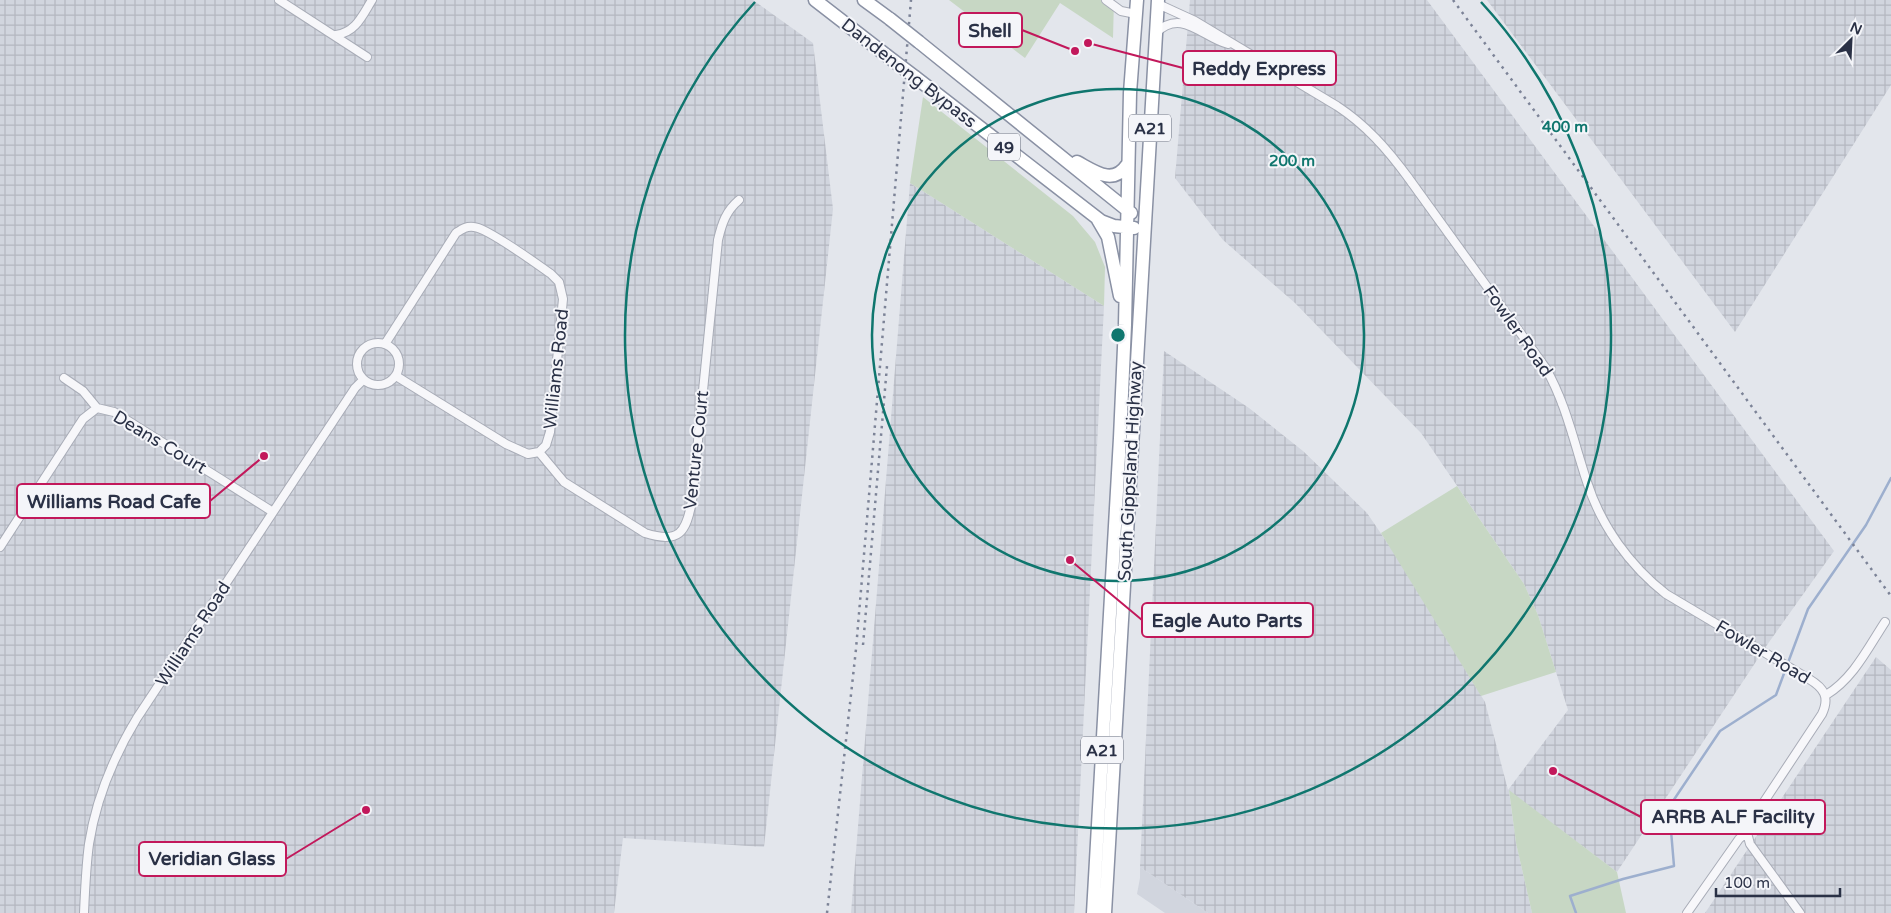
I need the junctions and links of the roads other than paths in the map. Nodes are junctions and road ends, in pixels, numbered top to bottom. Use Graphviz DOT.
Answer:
graph roads {
  1 [pos="279,0"];
  2 [pos="372,0"];
  3 [pos="815,0"];
  4 [pos="864,0"];
  5 [pos="1106,0"];
  6 [pos="1137,0"];
  7 [pos="1146,0"];
  8 [pos="1158,2"];
  9 [pos="1136,14"];
  10 [pos="1156,32"];
  11 [pos="336,35"];
  12 [pos="1237,46"];
  13 [pos="367,57"];
  14 [pos="1046,146"];
  15 [pos="1127,158"];
  16 [pos="739,200"];
  17 [pos="1127,209"];
  18 [pos="1094,216"];
  19 [pos="1144,226"];
  20 [pos="1126,227"];
  21 [pos="1125,325"];
  22 [pos="385,344"];
  23 [pos="396,376"];
  24 [pos="64,378"];
  25 [pos="363,380"];
  26 [pos="97,408"];
  27 [pos="1126,439"];
  28 [pos="539,452"];
  29 [pos="273,512"];
  30 [pos="0,547"];
  31 [pos="1885,622"];
  32 [pos="1826,696"];
  33 [pos="1746,833"];
  34 [pos="1101,863"];
  35 [pos="84,913"];
  36 [pos="1093,913"];
  37 [pos="1105,913"];
  38 [pos="1687,913"];
  39 [pos="1800,913"];
  1 -- 11 [label="street"];
  2 -- 11 [label="street"];
  3 -- 18 [label="highway, Dandenong Bypass / 49, bridge"];
  4 -- 14 [label="highway, Dandenong Bypass / 49, bridge"];
  5 -- 9 [label="street"];
  6 -- 9 [label="highway, South Gippsland Highway / A21"];
  7 -- 8 [label="highway"];
  8 -- 9 [label="highway"];
  8 -- 10 [label="highway, South Gippsland Highway / A21"];
  8 -- 12 [label="street, Fowler Road"];
  9 -- 15 [label="highway, South Gippsland Highway / A21"];
  10 -- 12 [label="street"];
  10 -- 19 [label="highway, South Gippsland Highway / A21"];
  11 -- 13 [label="street"];
  12 -- 32 [label="street, Fowler Road"];
  14 -- 15 [label="highway, 49"];
  14 -- 17 [label="highway, Dandenong Bypass / 49"];
  15 -- 17 [label="highway, South Gippsland Highway / A21"];
  16 -- 28 [label="street, Venture Court"];
  17 -- 19 [label="highway, Dandenong Bypass / 49"];
  17 -- 20 [label="highway, South Gippsland Highway / A21"];
  18 -- 20 [label="highway, Dandenong Bypass / 49"];
  18 -- 21 [label="highway, 49"];
  19 -- 20 [label="highway, 49"];
  19 -- 27 [label="highway, South Gippsland Highway / A21"];
  20 -- 21 [label="highway, South Gippsland Highway / A21"];
  21 -- 27 [label="highway, South Gippsland Highway / A21"];
  22 -- 23 [label="street"];
  22 -- 25 [label="street"];
  22 -- 28 [label="street, Williams Road"];
  23 -- 25 [label="street"];
  23 -- 28 [label="street, Williams Road"];
  24 -- 26 [label="street, Deans Court"];
  25 -- 29 [label="street, Williams Road"];
  26 -- 29 [label="street, Deans Court"];
  26 -- 30 [label="street, Deans Court"];
  27 -- 34 [label="highway, South Gippsland Highway / A21"];
  29 -- 35 [label="street, Williams Road"];
  31 -- 32 [label="street"];
  32 -- 33 [label="street"];
  33 -- 38 [label="street"];
  33 -- 39 [label="street"];
  34 -- 36 [label="highway, South Gippsland Highway / A21"];
  34 -- 37 [label="highway, South Gippsland Highway / A21"];
}
